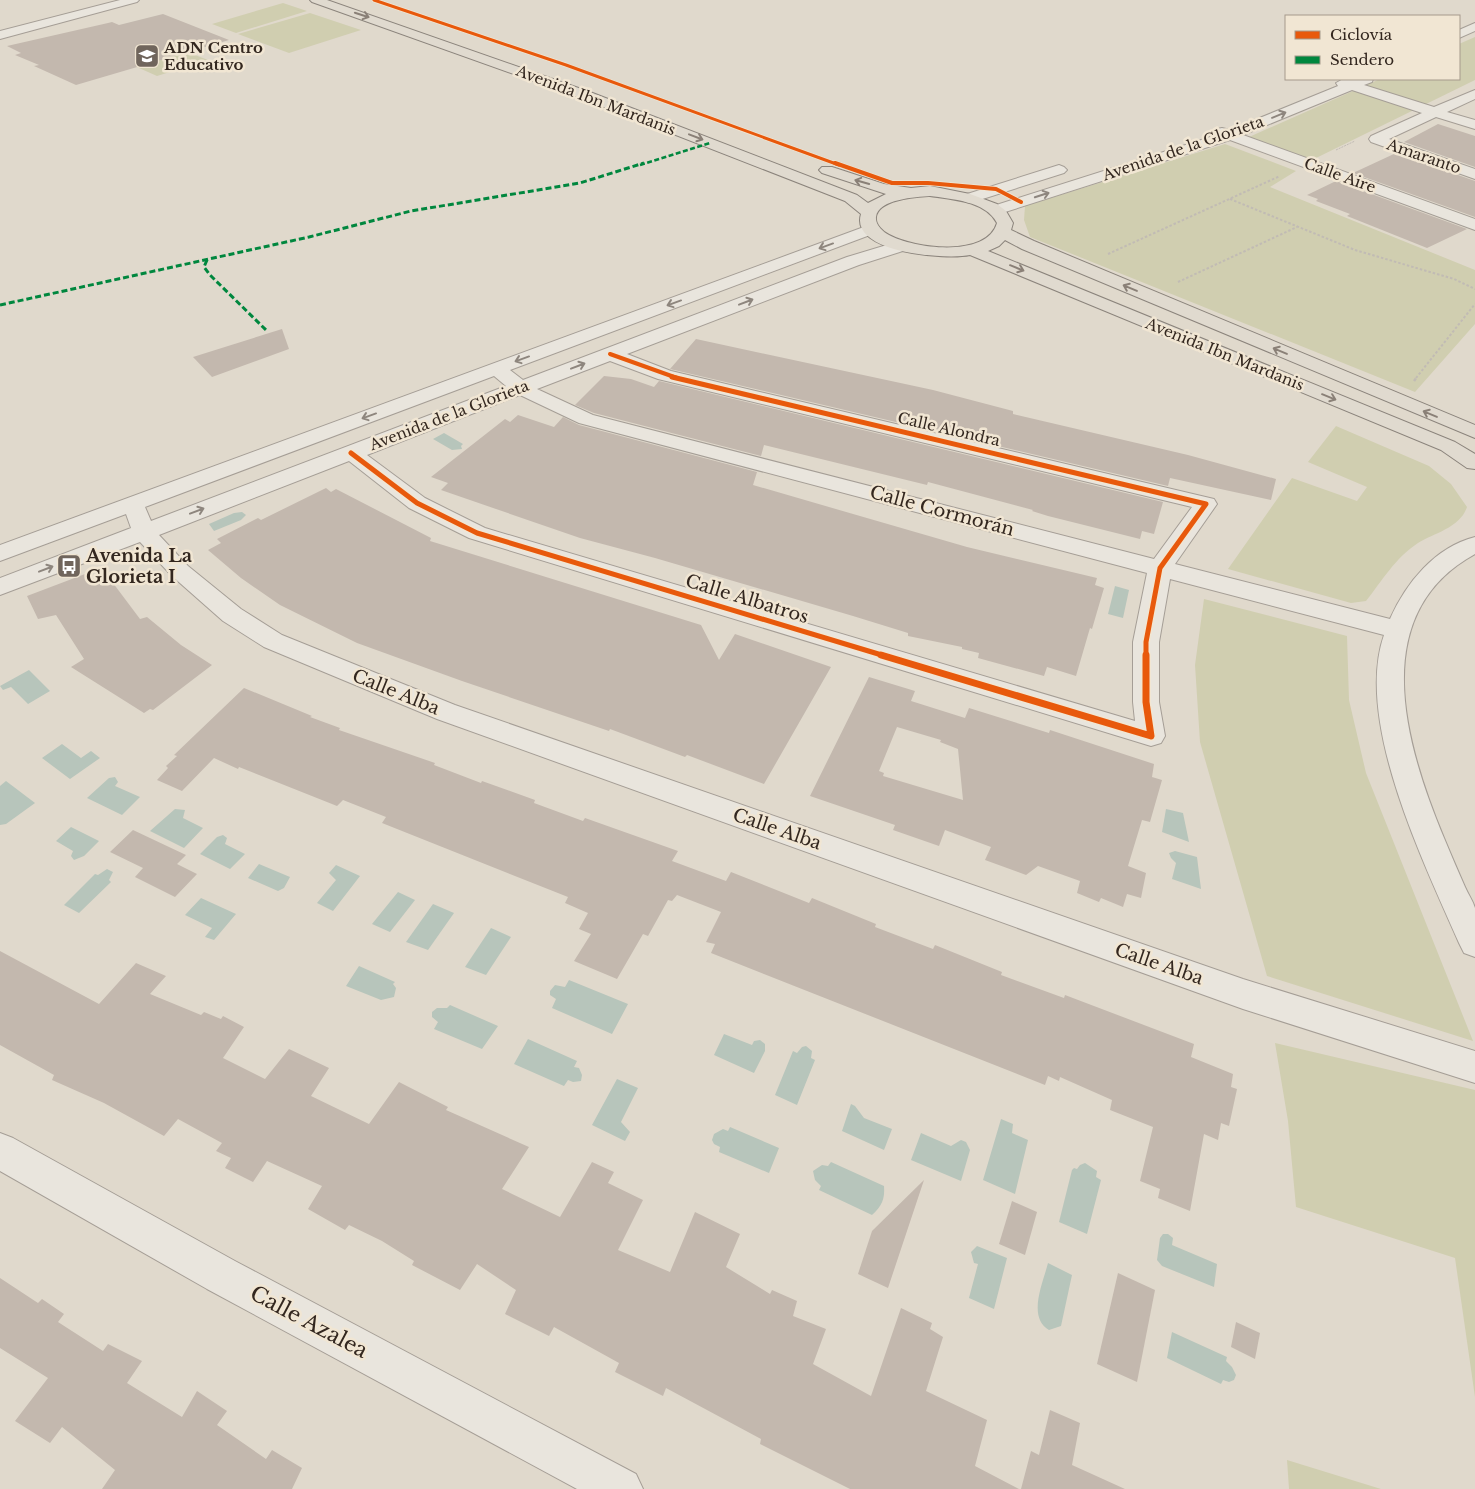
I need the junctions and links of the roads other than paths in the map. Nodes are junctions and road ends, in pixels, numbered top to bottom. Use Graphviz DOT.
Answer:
graph roads {
  1 [pos="134,0"];
  2 [pos="316,0"];
  3 [pos="355,0"];
  4 [pos="1475,27"];
  5 [pos="1460,34"];
  6 [pos="0,35"];
  7 [pos="1333,80"];
  8 [pos="1365,80"];
  9 [pos="1352,86"];
  10 [pos="1475,94"];
  11 [pos="1434,112"];
  12 [pos="1212,122"];
  13 [pos="1475,125"];
  14 [pos="1230,135"];
  15 [pos="1070,166"];
  16 [pos="1475,174"];
  17 [pos="910,193"];
  18 [pos="970,198"];
  19 [pos="996,210"];
  20 [pos="870,221"];
  21 [pos="1475,225"];
  22 [pos="1003,232"];
  23 [pos="900,246"];
  24 [pos="972,250"];
  25 [pos="610,354"];
  26 [pos="497,369"];
  27 [pos="520,388"];
  28 [pos="1475,432"];
  29 [pos="352,452"];
  30 [pos="1475,463"];
  31 [pos="133,504"];
  32 [pos="144,532"];
  33 [pos="1475,544"];
  34 [pos="0,553"];
  35 [pos="1160,568"];
  36 [pos="0,587"];
  37 [pos="1398,630"];
  38 [pos="1475,944"];
  39 [pos="1475,1067"];
  40 [pos="0,1151"];
  41 [pos="621,1489"];
  1 -- 6 [label="street"];
  2 -- 20 [label="main road, Avenida Ibn Mardanis, one-way"];
  17 -- 3 [label="main road, Avenida Ibn Mardanis, one-way"];
  4 -- 5 [label="street"];
  7 -- 9 [label="street"];
  8 -- 9 [label="street, Avenida de la Glorieta"];
  9 -- 11 [label="street"];
  14 -- 9 [label="street, Avenida de la Glorieta, one-way"];
  10 -- 11 [label="street"];
  11 -- 13 [label="street"];
  11 -- 16 [label="street, Amaranto"];
  12 -- 14 [label="street, Calle Aire"];
  19 -- 14 [label="street, Avenida de la Glorieta, one-way"];
  14 -- 21 [label="street, Calle Aire"];
  15 -- 18 [label="street"];
  17 -- 18 [label="main road"];
  17 -- 20 [label="main road"];
  18 -- 19 [label="main road"];
  19 -- 22 [label="main road"];
  20 -- 23 [label="main road, Avenida Ibn Mardanis"];
  20 -- 26 [label="street, Avenida de la Glorieta, one-way"];
  22 -- 24 [label="main road"];
  28 -- 22 [label="main road, Avenida Ibn Mardanis, one-way"];
  23 -- 24 [label="main road, Avenida Ibn Mardanis"];
  25 -- 23 [label="street, Avenida de la Glorieta, one-way"];
  24 -- 30 [label="main road, Avenida Ibn Mardanis, one-way"];
  27 -- 25 [label="street, Avenida de la Glorieta, one-way"];
  25 -- 35 [label="street, Calle Alondra"];
  26 -- 27 [label="street, Calle Cormorán"];
  26 -- 31 [label="street, Avenida de la Glorieta, one-way"];
  27 -- 29 [label="street, Avenida de la Glorieta"];
  27 -- 35 [label="street, Calle Cormorán"];
  32 -- 29 [label="street, Avenida de la Glorieta, one-way"];
  29 -- 35 [label="street, Calle Albatros"];
  31 -- 32 [label="street, Calle Alba"];
  31 -- 34 [label="street, Avenida de la Glorieta"];
  36 -- 32 [label="street, Avenida de la Glorieta, one-way"];
  32 -- 39 [label="street, Calle Alba"];
  33 -- 37 [label="street"];
  35 -- 37 [label="street, Calle Cormorán"];
  37 -- 38 [label="street"];
  40 -- 41 [label="street, Calle Azalea"];
}
